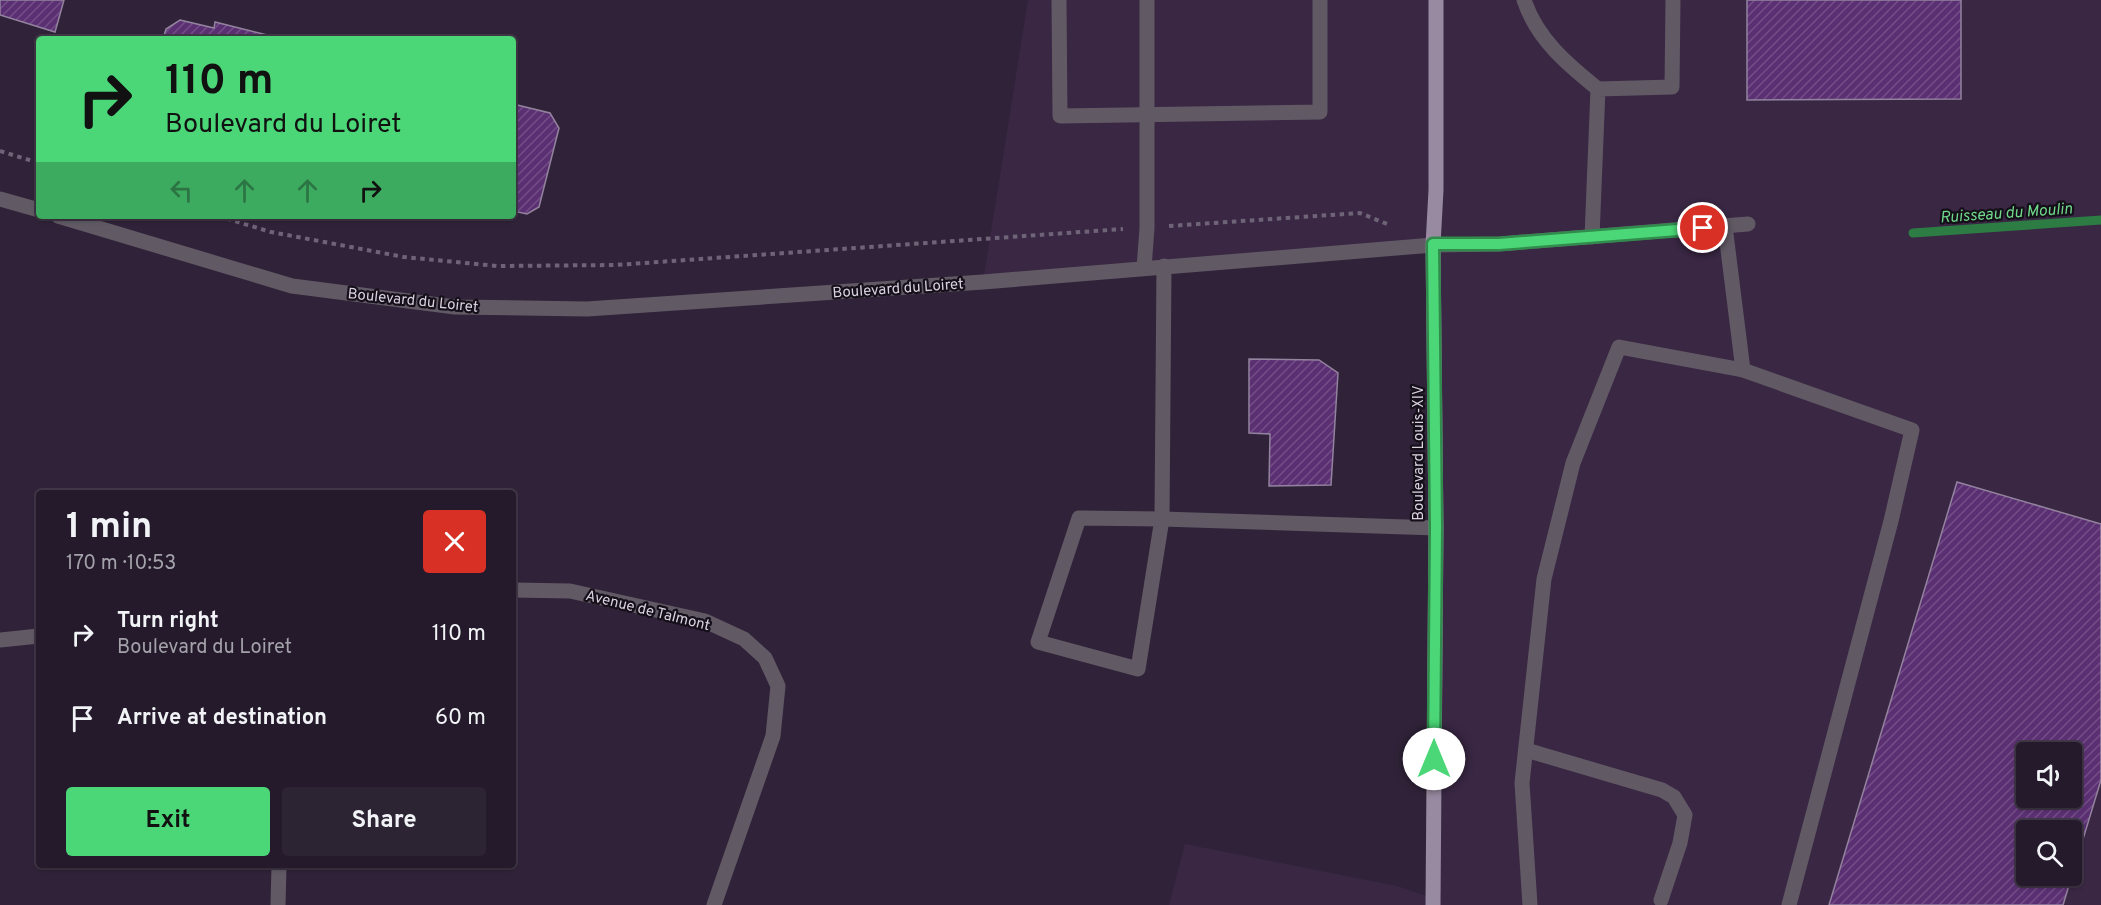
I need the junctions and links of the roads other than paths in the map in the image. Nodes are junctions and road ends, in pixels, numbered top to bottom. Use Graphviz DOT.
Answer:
graph roads {
  1 [pos="1059,0"];
  2 [pos="1147,0"];
  3 [pos="1320,0"];
  4 [pos="1436,0"];
  5 [pos="1524,0"];
  6 [pos="1673,0"];
  7 [pos="1598,89"];
  8 [pos="1146,114"];
  9 [pos="0,199"];
  10 [pos="36,209"];
  11 [pos="68,219"];
  12 [pos="1748,224"];
  13 [pos="1725,226"];
  14 [pos="1592,237"];
  15 [pos="1433,244"];
  16 [pos="1164,266"];
  17 [pos="1144,268"];
  18 [pos="1743,370"];
  19 [pos="1162,519"];
  20 [pos="1436,528"];
  21 [pos="516,590"];
  22 [pos="36,636"];
  23 [pos="0,640"];
  24 [pos="1526,750"];
  25 [pos="279,868"];
  26 [pos="1661,900"];
  27 [pos="278,905"];
  28 [pos="714,905"];
  29 [pos="1433,905"];
  30 [pos="1530,905"];
  31 [pos="1789,905"];
  1 -- 8 [label="street"];
  2 -- 8 [label="street"];
  3 -- 8 [label="street"];
  4 -- 15 [label="main road, Boulevard Louis-XIV"];
  5 -- 7 [label="street"];
  6 -- 7 [label="street"];
  7 -- 14 [label="street"];
  8 -- 17 [label="street"];
  9 -- 10 [label="street"];
  11 -- 17 [label="street, Boulevard du Loiret"];
  12 -- 13 [label="street, Boulevard du Loiret"];
  13 -- 14 [label="street, Boulevard du Loiret"];
  13 -- 18 [label="street"];
  14 -- 15 [label="street, Boulevard du Loiret"];
  15 -- 16 [label="street, Boulevard du Loiret"];
  15 -- 20 [label="main road, Boulevard Louis-XIV"];
  16 -- 17 [label="street, Boulevard du Loiret"];
  16 -- 19 [label="street"];
  18 -- 24 [label="street"];
  18 -- 31 [label="street"];
  19 -- 19 [label="street"];
  19 -- 20 [label="street"];
  20 -- 29 [label="main road, Boulevard Louis-XIV"];
  21 -- 28 [label="street, Avenue de Talmont"];
  22 -- 23 [label="street"];
  24 -- 26 [label="street"];
  24 -- 30 [label="street"];
  25 -- 27 [label="street"];
}
